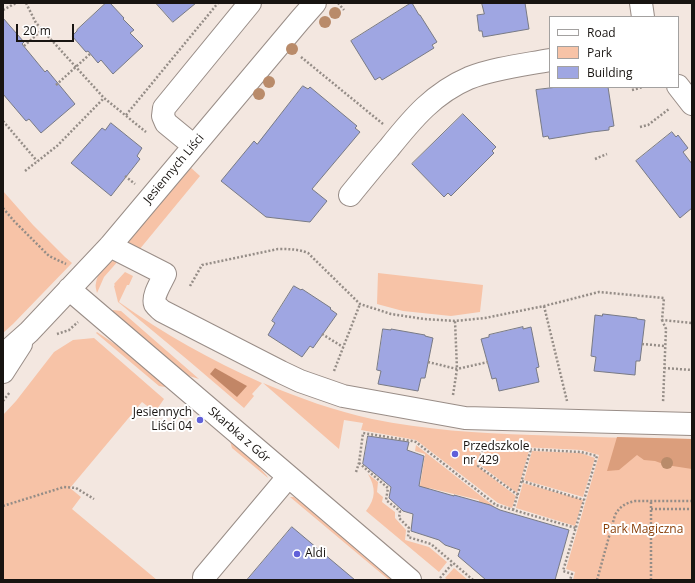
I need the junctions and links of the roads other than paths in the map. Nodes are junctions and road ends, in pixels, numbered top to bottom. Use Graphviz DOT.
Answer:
graph roads {
  1 [pos="250,3"];
  2 [pos="315,3"];
  3 [pos="641,3"];
  4 [pos="643,16"];
  5 [pos="549,60"];
  6 [pos="679,87"];
  7 [pos="692,104"];
  8 [pos="194,146"];
  9 [pos="350,195"];
  10 [pos="110,246"];
  11 [pos="69,289"];
  12 [pos="29,332"];
  13 [pos="3,355"];
  14 [pos="8,380"];
  15 [pos="692,424"];
  16 [pos="288,477"];
  17 [pos="204,577"];
  18 [pos="410,580"];
  1 -- 8 [label="street"];
  2 -- 8 [label="street, Jesiennych Liści"];
  3 -- 4 [label="street"];
  5 -- 9 [label="street"];
  6 -- 7 [label="street"];
  8 -- 10 [label="street, Jesiennych Liści"];
  10 -- 11 [label="street, Jesiennych Liści"];
  10 -- 15 [label="street"];
  11 -- 12 [label="street, Jesiennych Liści"];
  11 -- 16 [label="street, Skarbka z Gór"];
  12 -- 13 [label="street, Jesiennych Liści"];
  12 -- 14 [label="street, Jesiennych Liści"];
  16 -- 17 [label="street"];
  16 -- 18 [label="street, Skarbka z Gór"];
}
